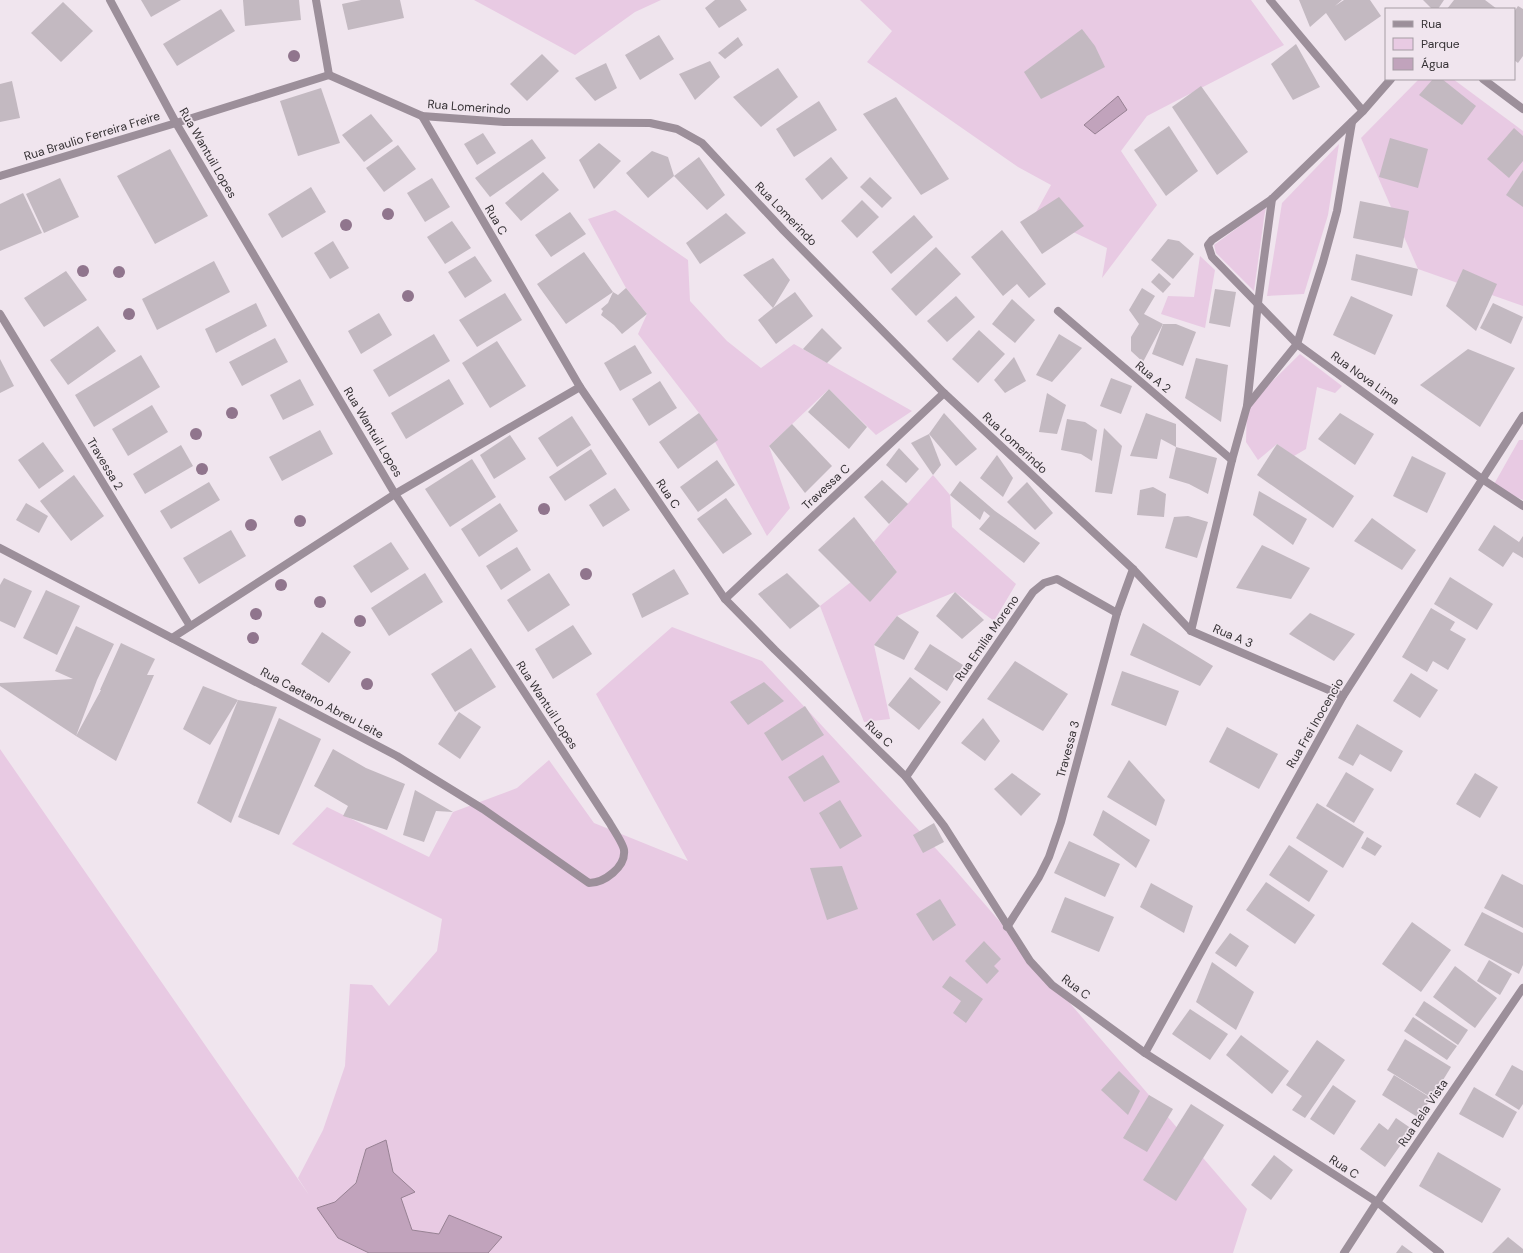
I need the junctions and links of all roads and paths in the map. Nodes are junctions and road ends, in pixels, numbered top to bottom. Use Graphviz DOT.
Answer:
graph roads {
  1 [pos="110,0"];
  2 [pos="316,0"];
  3 [pos="1270,0"];
  4 [pos="328,75"];
  5 [pos="1389,80"];
  6 [pos="1484,80"];
  7 [pos="1523,109"];
  8 [pos="1363,111"];
  9 [pos="422,116"];
  10 [pos="1352,122"];
  11 [pos="176,123"];
  12 [pos="0,176"];
  13 [pos="1272,199"];
  14 [pos="1258,303"];
  15 [pos="1058,311"];
  16 [pos="0,314"];
  17 [pos="1297,344"];
  18 [pos="580,387"];
  19 [pos="944,393"];
  20 [pos="1247,406"];
  21 [pos="1523,416"];
  22 [pos="1232,460"];
  23 [pos="1482,479"];
  24 [pos="395,494"];
  25 [pos="1523,506"];
  26 [pos="0,548"];
  27 [pos="1133,569"];
  28 [pos="725,599"];
  29 [pos="1117,613"];
  30 [pos="190,626"];
  31 [pos="1191,631"];
  32 [pos="172,638"];
  33 [pos="1343,696"];
  34 [pos="906,777"];
  35 [pos="619,867"];
  36 [pos="1007,927"];
  37 [pos="1523,988"];
  38 [pos="1145,1053"];
  39 [pos="1376,1202"];
  40 [pos="1344,1253"];
  41 [pos="1440,1253"];
  1 -- 11 [label="street, Rua Wantuil Lopes"];
  2 -- 4 [label="street"];
  3 -- 8 [label="street"];
  4 -- 9 [label="street, Rua Lomerindo"];
  4 -- 11 [label="street, Rua Braulio Ferreira Freire"];
  5 -- 8 [label="street"];
  6 -- 7 [label="street"];
  8 -- 10 [label="street"];
  9 -- 18 [label="street, Rua C"];
  9 -- 19 [label="street, Rua Lomerindo"];
  10 -- 13 [label="street"];
  10 -- 17 [label="street"];
  11 -- 12 [label="street, Rua Braulio Ferreira Freire"];
  11 -- 24 [label="street, Rua Wantuil Lopes"];
  13 -- 14 [label="street"];
  13 -- 14 [label="street, Rua Nova Lima"];
  14 -- 17 [label="street, Rua Nova Lima"];
  14 -- 20 [label="street"];
  15 -- 22 [label="street, Rua A 2"];
  16 -- 30 [label="street, Travessa 2"];
  17 -- 20 [label="street"];
  17 -- 23 [label="street, Rua Nova Lima"];
  18 -- 24 [label="street"];
  18 -- 28 [label="street, Rua C"];
  19 -- 27 [label="street, Rua Lomerindo"];
  19 -- 28 [label="street, Travessa C"];
  20 -- 22 [label="street"];
  21 -- 23 [label="street, Rua Frei Inocencio"];
  22 -- 31 [label="street"];
  23 -- 25 [label="street, Rua Nova Lima"];
  23 -- 33 [label="street, Rua Frei Inocencio"];
  24 -- 30 [label="street"];
  24 -- 35 [label="street, Rua Wantuil Lopes"];
  26 -- 32 [label="street, Rua Caetano Abreu Leite"];
  27 -- 29 [label="street, Travessa 3"];
  27 -- 31 [label="street, Rua A 3"];
  28 -- 34 [label="street, Rua C"];
  29 -- 34 [label="street, Rua Emilia Moreno"];
  29 -- 36 [label="street, Travessa 3"];
  30 -- 32 [label="street"];
  31 -- 33 [label="street, Rua A 3"];
  32 -- 35 [label="street, Rua Caetano Abreu Leite"];
  33 -- 38 [label="street, Rua Frei Inocencio"];
  34 -- 36 [label="street, Rua C"];
  36 -- 38 [label="street, Rua C"];
  37 -- 39 [label="street, Rua Bela Vista"];
  38 -- 39 [label="street, Rua C"];
  39 -- 40 [label="street, Rua Bela Vista"];
  39 -- 41 [label="street, Rua C"];
}
